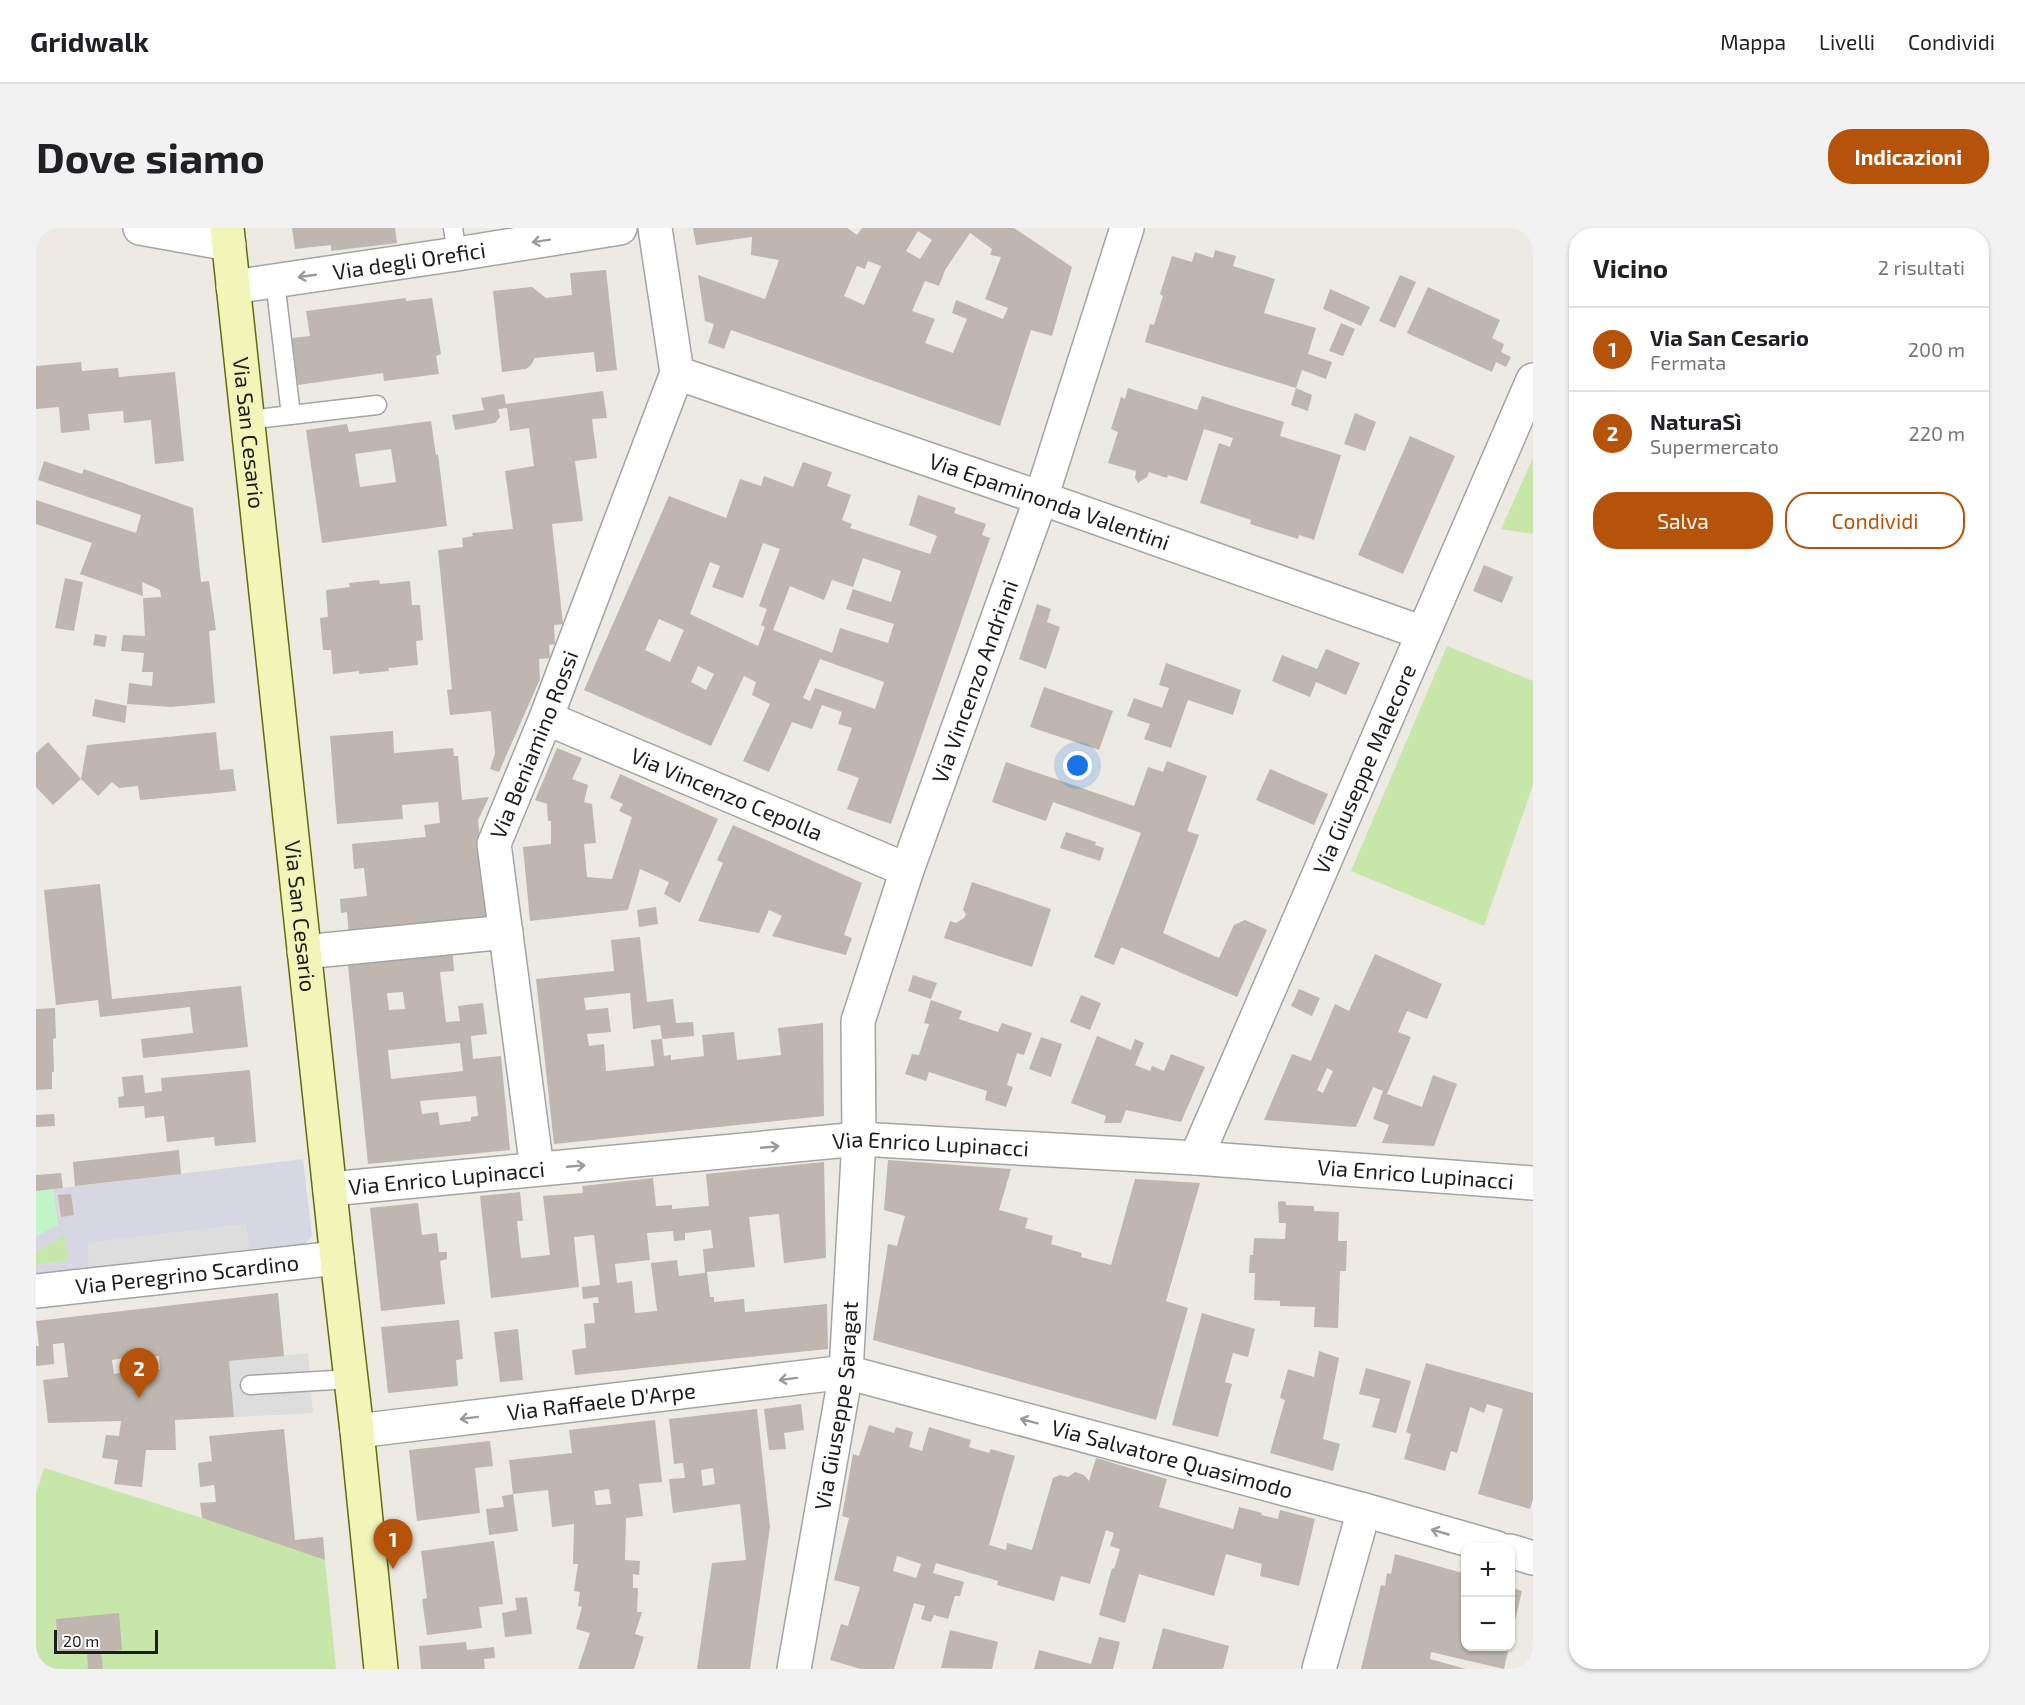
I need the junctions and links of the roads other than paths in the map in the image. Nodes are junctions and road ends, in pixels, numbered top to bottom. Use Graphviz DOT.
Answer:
graph roads {
  1 [pos="140,228"];
  2 [pos="620,228"];
  3 [pos="655,228"];
  4 [pos="1121,231"];
  5 [pos="228,236"];
  6 [pos="455,241"];
  7 [pos="275,281"];
  8 [pos="233,287"];
  9 [pos="676,373"];
  10 [pos="1533,380"];
  11 [pos="377,405"];
  12 [pos="291,415"];
  13 [pos="248,420"];
  14 [pos="1041,498"];
  15 [pos="1423,633"];
  16 [pos="546,718"];
  17 [pos="907,870"];
  18 [pos="506,932"];
  19 [pos="304,952"];
  20 [pos="859,1139"];
  21 [pos="1196,1158"];
  22 [pos="537,1169"];
  23 [pos="1533,1183"];
  24 [pos="330,1189"];
  25 [pos="337,1258"];
  26 [pos="36,1291"];
  27 [pos="846,1372"];
  28 [pos="351,1379"];
  29 [pos="250,1385"];
  30 [pos="357,1431"];
  31 [pos="1364,1510"];
  32 [pos="1480,1543"];
  33 [pos="1515,1553"];
  34 [pos="1533,1558"];
  35 [pos="381,1669"];
  36 [pos="794,1669"];
  37 [pos="1319,1669"];
  1 -- 5 [label="street"];
  2 -- 6 [label="street, Via degli Orefici, one-way"];
  3 -- 9 [label="street"];
  4 -- 14 [label="street, Via Vincenzo Andriani"];
  5 -- 8 [label="main road, Via San Cesario"];
  6 -- 7 [label="street, Via degli Orefici, one-way"];
  7 -- 8 [label="street, Via degli Orefici"];
  7 -- 12 [label="lane"];
  8 -- 13 [label="main road, Via San Cesario"];
  9 -- 14 [label="street, Via Epaminonda Valentini"];
  9 -- 16 [label="street, Via Beniamino Rossi"];
  10 -- 15 [label="street, Via Giuseppe Malecore"];
  11 -- 12 [label="lane"];
  12 -- 13 [label="lane"];
  13 -- 19 [label="main road, Via San Cesario"];
  14 -- 15 [label="street, Via Epaminonda Valentini"];
  14 -- 17 [label="street, Via Vincenzo Andriani"];
  15 -- 21 [label="street, Via Giuseppe Malecore"];
  16 -- 17 [label="street, Via Vincenzo Cepolla"];
  16 -- 18 [label="street, Via Beniamino Rossi"];
  17 -- 20 [label="street, Via Vincenzo Andriani"];
  18 -- 19 [label="street"];
  18 -- 22 [label="street, Via Beniamino Rossi"];
  19 -- 24 [label="main road, Via San Cesario"];
  20 -- 21 [label="street, Via Enrico Lupinacci"];
  22 -- 20 [label="street, Via Enrico Lupinacci, one-way"];
  20 -- 27 [label="street, Via Giuseppe Saragat"];
  21 -- 23 [label="street, Via Enrico Lupinacci"];
  22 -- 24 [label="street, Via Enrico Lupinacci"];
  24 -- 25 [label="main road, Via San Cesario"];
  25 -- 26 [label="street, Via Peregrino Scardino"];
  25 -- 28 [label="main road, Via San Cesario"];
  27 -- 30 [label="street, Via Raffaele D'Arpe, one-way"];
  31 -- 27 [label="street, Via Salvatore Quasimodo, one-way"];
  27 -- 36 [label="street, Via Giuseppe Saragat"];
  28 -- 29 [label="lane"];
  28 -- 30 [label="main road, Via San Cesario"];
  30 -- 35 [label="main road, Via San Cesario"];
  32 -- 31 [label="street, Via Salvatore Quasimodo, one-way"];
  31 -- 37 [label="street"];
  33 -- 34 [label="street"];
}
